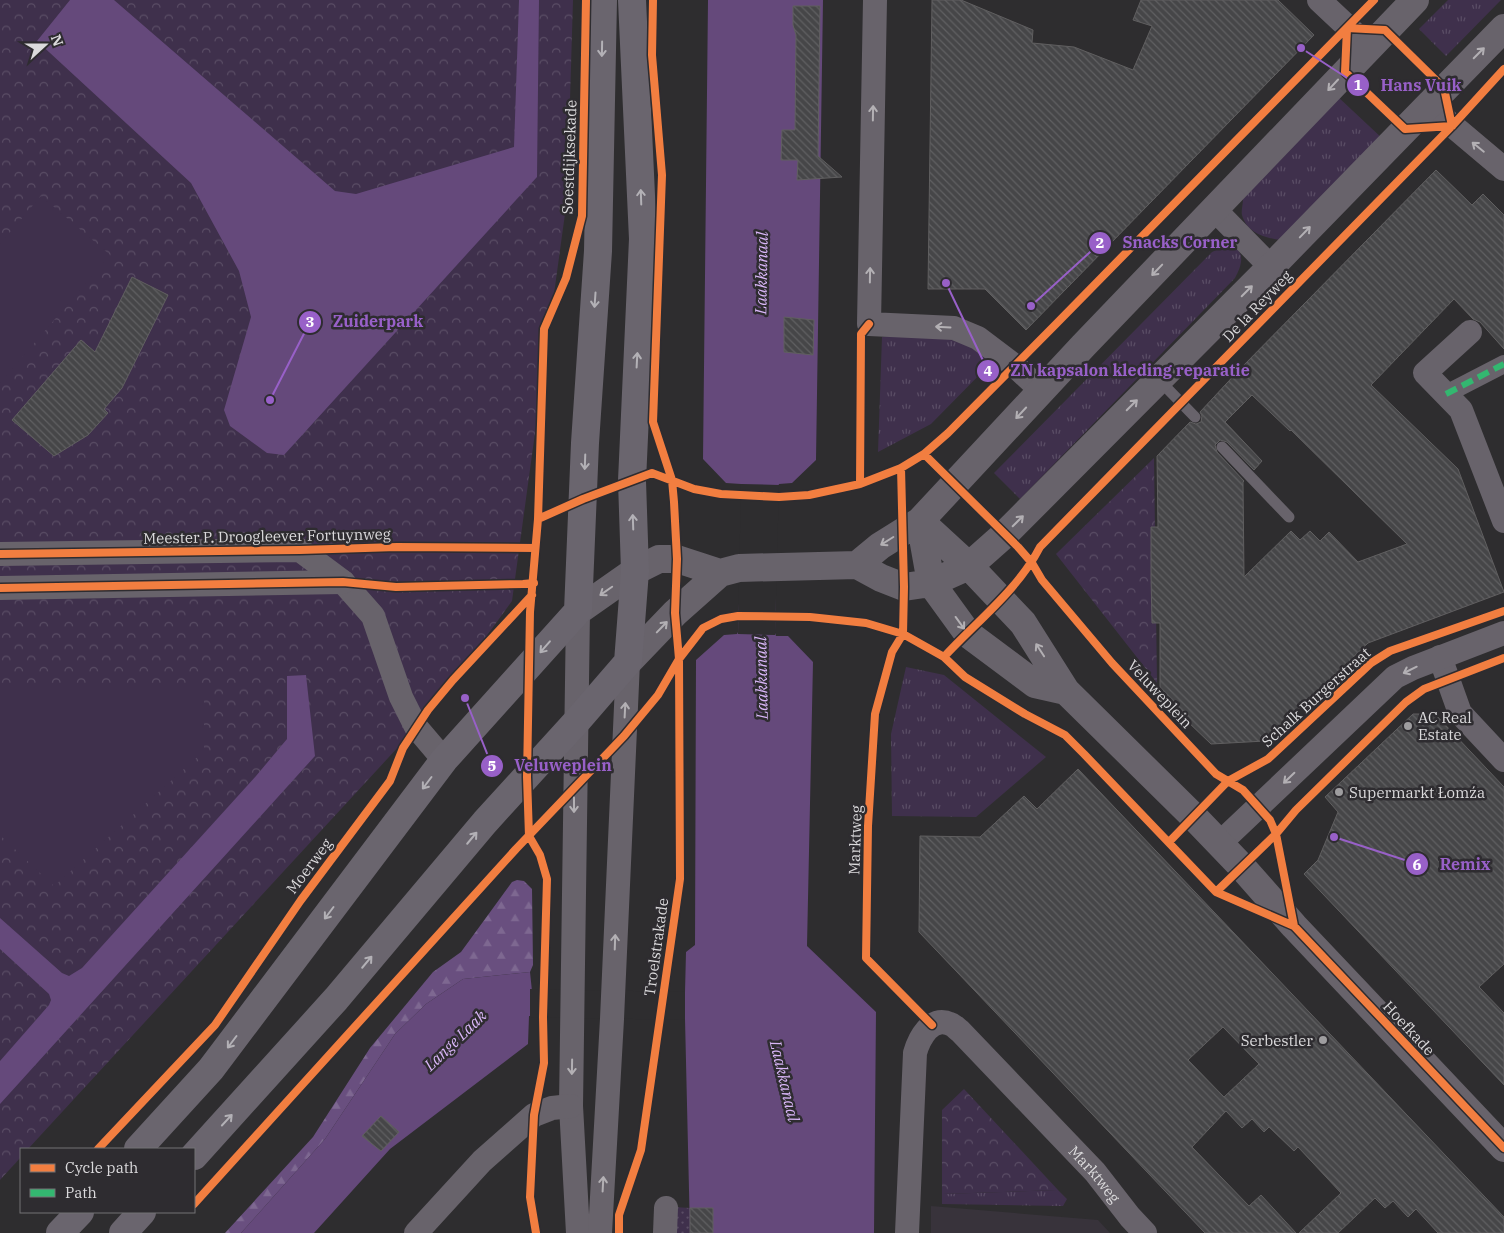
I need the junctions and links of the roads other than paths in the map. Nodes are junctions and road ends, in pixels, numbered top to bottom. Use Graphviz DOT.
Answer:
graph roads {
  1 [pos="603,0"];
  2 [pos="632,0"];
  3 [pos="875,0"];
  4 [pos="1319,0"];
  5 [pos="1415,0"];
  6 [pos="1504,28"];
  7 [pos="1369,47"];
  8 [pos="1428,105"];
  9 [pos="1504,168"];
  10 [pos="1215,210"];
  11 [pos="1271,268"];
  12 [pos="1470,332"];
  13 [pos="1504,364"];
  14 [pos="1158,379"];
  15 [pos="1042,391"];
  16 [pos="1446,394"];
  17 [pos="1195,418"];
  18 [pos="1222,447"];
  19 [pos="1289,517"];
  20 [pos="920,521"];
  21 [pos="1504,521"];
  22 [pos="0,554"];
  23 [pos="858,565"];
  24 [pos="969,566"];
  25 [pos="634,571"];
  26 [pos="729,571"];
  27 [pos="344,582"];
  28 [pos="932,584"];
  29 [pos="0,588"];
  30 [pos="578,610"];
  31 [pos="1504,633"];
  32 [pos="1440,657"];
  33 [pos="628,662"];
  34 [pos="1066,691"];
  35 [pos="577,721"];
  36 [pos="444,760"];
  37 [pos="1504,760"];
  38 [pos="1220,843"];
  39 [pos="571,1106"];
  40 [pos="139,1148"];
  41 [pos="1504,1148"];
  42 [pos="195,1155"];
  43 [pos="666,1208"];
  44 [pos="79,1213"];
  45 [pos="141,1213"];
  46 [pos="60,1233"];
  47 [pos="123,1233"];
  48 [pos="416,1233"];
  49 [pos="578,1233"];
  50 [pos="600,1233"];
  51 [pos="665,1233"];
  52 [pos="907,1233"];
  53 [pos="1145,1233"];
  1 -- 30 [label="main road, Soestdijksekade, one-way"];
  25 -- 2 [label="main road, one-way"];
  15 -- 3 [label="street, one-way"];
  4 -- 7 [label="street"];
  5 -- 7 [label="street"];
  8 -- 6 [label="street, De la Reyweg, one-way"];
  7 -- 10 [label="street, one-way"];
  9 -- 8 [label="street, one-way"];
  11 -- 8 [label="street, De la Reyweg, one-way"];
  10 -- 11 [label="street, De la Reyweg"];
  10 -- 15 [label="street, one-way"];
  14 -- 11 [label="street, De la Reyweg, one-way"];
  12 -- 16 [label="street"];
  13 -- 16 [label="street"];
  14 -- 17 [label="lane"];
  24 -- 14 [label="street, De la Reyweg, one-way"];
  15 -- 20 [label="street, one-way"];
  16 -- 21 [label="street"];
  18 -- 19 [label="lane"];
  20 -- 23 [label="street, one-way"];
  20 -- 24 [label="street"];
  20 -- 28 [label="street"];
  22 -- 27 [label="street, Meester P. Droogleever Fortuynweg"];
  23 -- 26 [label="street"];
  23 -- 28 [label="street"];
  24 -- 28 [label="street, De la Reyweg"];
  34 -- 24 [label="street, one-way"];
  25 -- 26 [label="street"];
  25 -- 30 [label="street, one-way"];
  25 -- 33 [label="main road"];
  33 -- 26 [label="street, one-way"];
  27 -- 29 [label="street"];
  27 -- 36 [label="street, Meester P. Droogleever Fortuynweg"];
  28 -- 34 [label="street, one-way"];
  30 -- 35 [label="street"];
  30 -- 36 [label="main road, one-way"];
  31 -- 32 [label="street"];
  32 -- 37 [label="street"];
  32 -- 38 [label="street, one-way"];
  33 -- 35 [label="main road"];
  50 -- 33 [label="street, one-way"];
  34 -- 38 [label="street"];
  35 -- 39 [label="street, one-way"];
  42 -- 35 [label="main road, one-way"];
  36 -- 40 [label="main road, one-way"];
  38 -- 41 [label="street, Hoefkade"];
  39 -- 48 [label="street"];
  39 -- 49 [label="street"];
  43 -- 51 [label="street"];
  44 -- 46 [label="main road"];
  45 -- 47 [label="main road"];
  52 -- 53 [label="street, Marktweg"];
}
